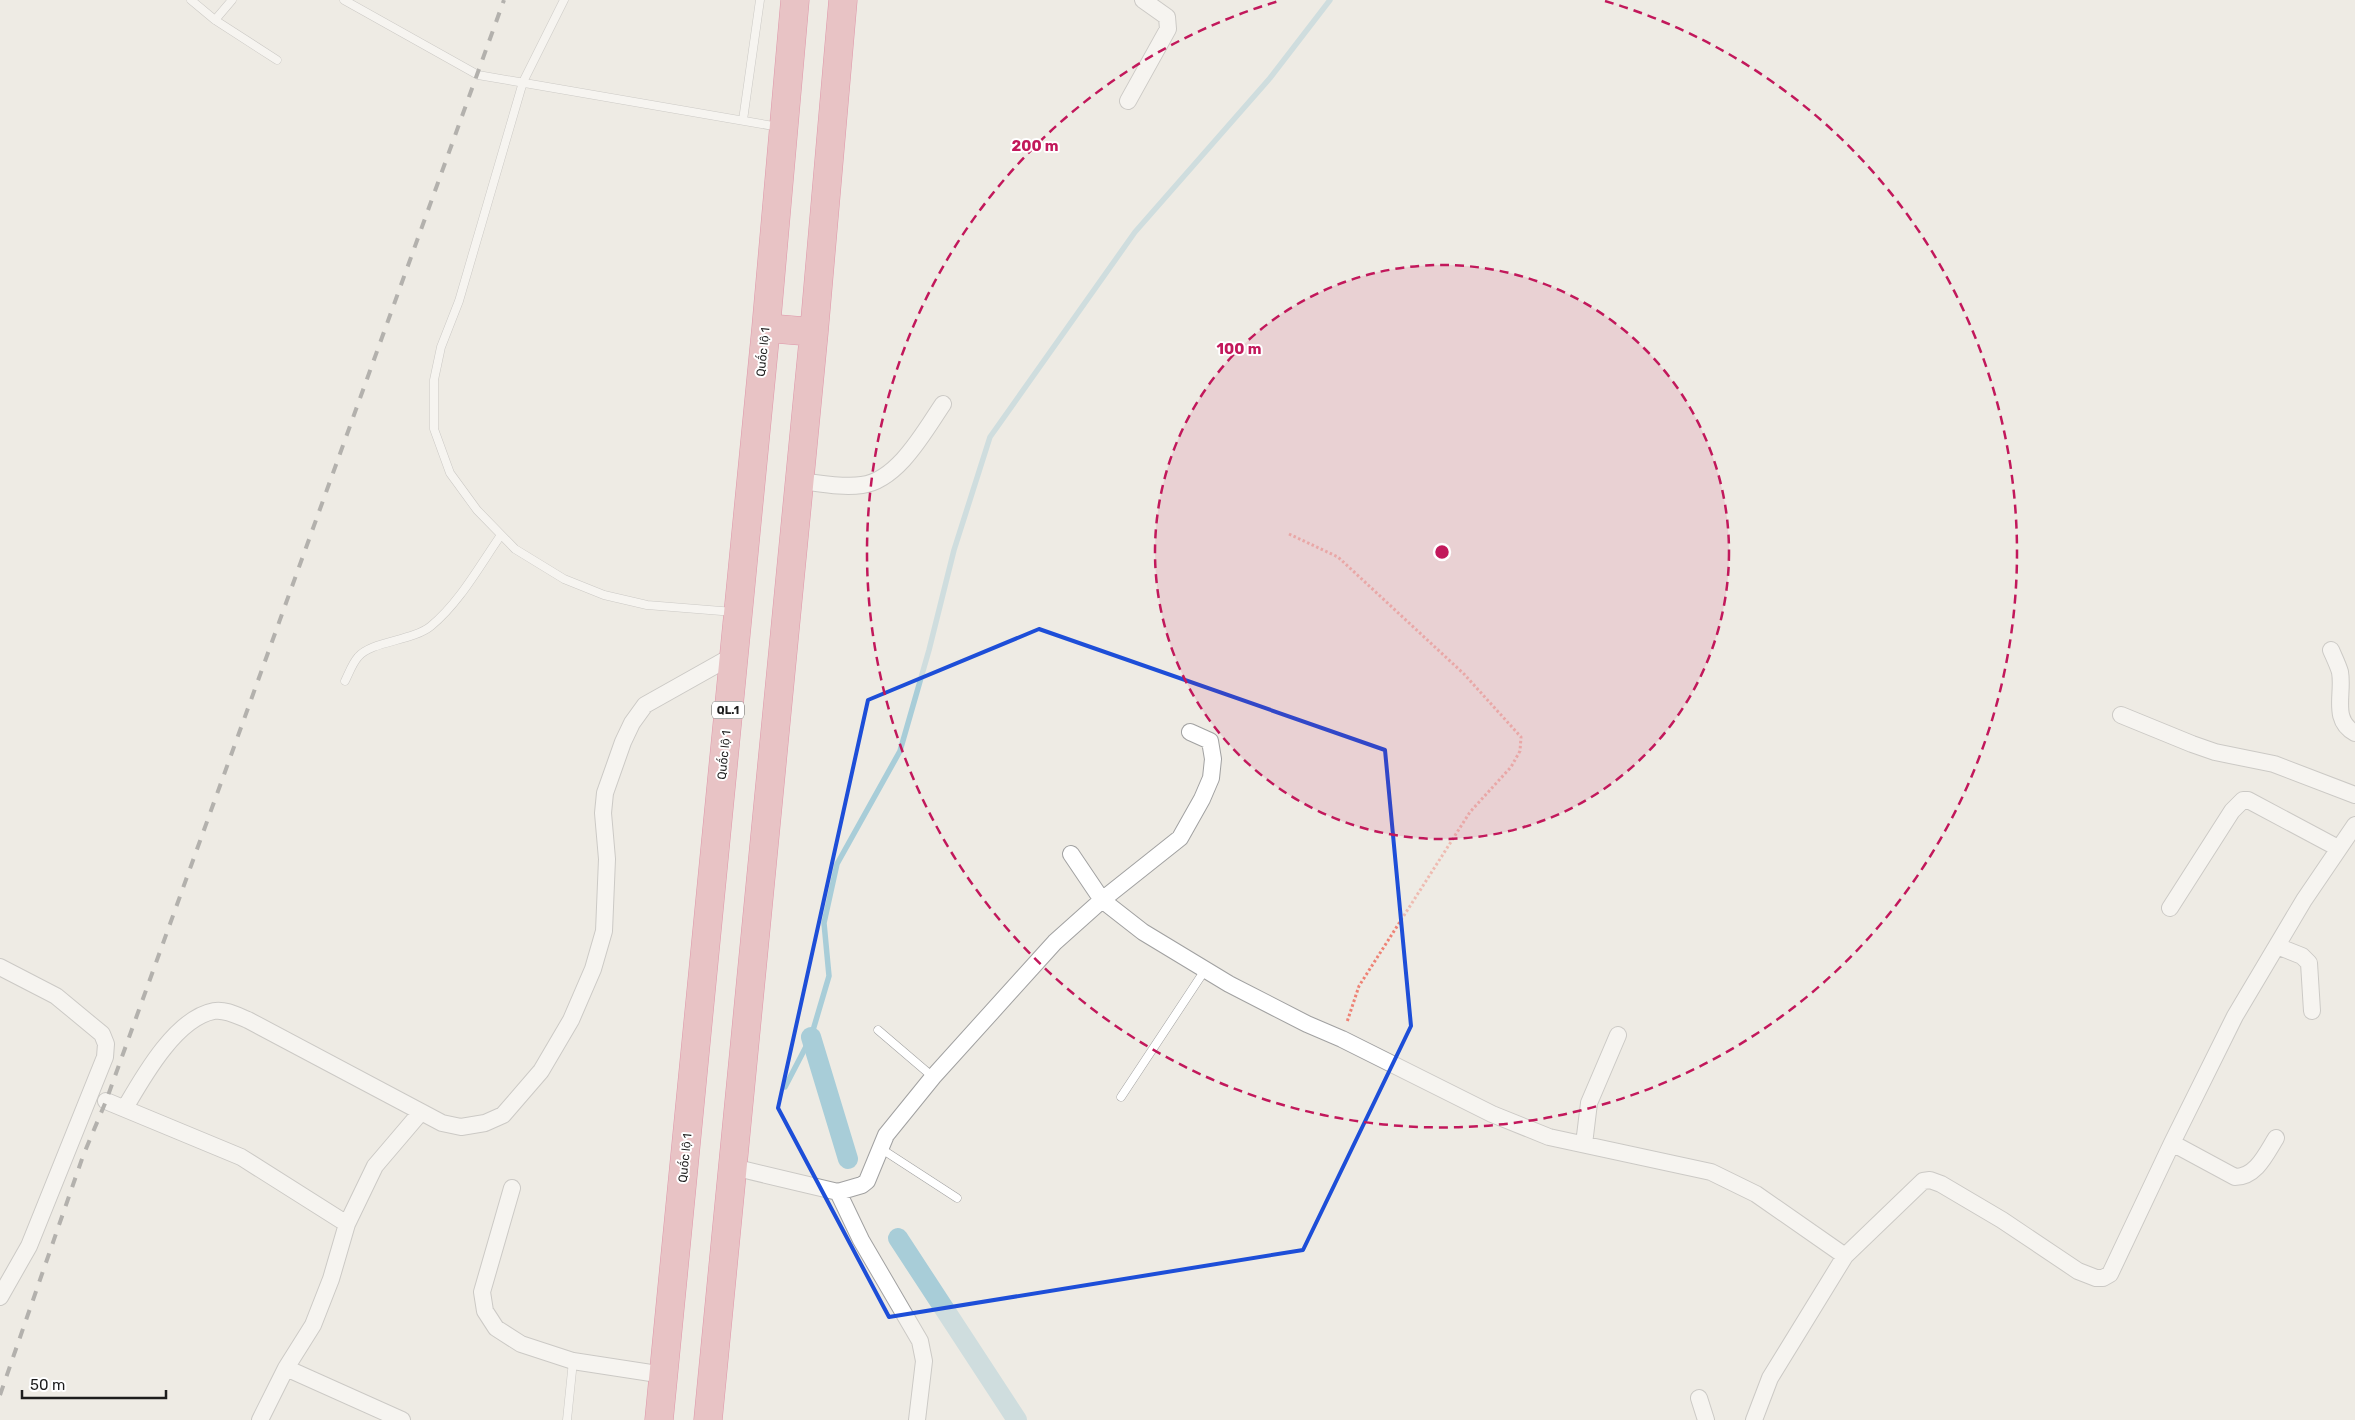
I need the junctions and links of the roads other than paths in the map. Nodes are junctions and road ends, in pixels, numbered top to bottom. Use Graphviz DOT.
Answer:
graph roads {
  1 [pos="191,0"];
  2 [pos="232,0"];
  3 [pos="344,0"];
  4 [pos="564,0"];
  5 [pos="760,0"];
  6 [pos="795,0"];
  7 [pos="844,0"];
  8 [pos="1143,0"];
  9 [pos="215,20"];
  10 [pos="277,60"];
  11 [pos="523,82"];
  12 [pos="1128,100"];
  13 [pos="743,120"];
  14 [pos="783,128"];
  15 [pos="766,328"];
  16 [pos="814,332"];
  17 [pos="943,404"];
  18 [pos="800,481"];
  19 [pos="501,535"];
  20 [pos="738,612"];
  21 [pos="2332,650"];
  22 [pos="734,654"];
  23 [pos="345,681"];
  24 [pos="2121,715"];
  25 [pos="1190,732"];
  26 [pos="2355,733"];
  27 [pos="2355,795"];
  28 [pos="2355,825"];
  29 [pos="2338,848"];
  30 [pos="1071,854"];
  31 [pos="1102,900"];
  32 [pos="2170,908"];
  33 [pos="2277,946"];
  34 [pos="0,967"];
  35 [pos="1205,970"];
  36 [pos="2312,1011"];
  37 [pos="878,1030"];
  38 [pos="1618,1035"];
  39 [pos="933,1077"];
  40 [pos="1122,1097"];
  41 [pos="106,1101"];
  42 [pos="125,1108"];
  43 [pos="421,1112"];
  44 [pos="2276,1138"];
  45 [pos="2172,1143"];
  46 [pos="1584,1144"];
  47 [pos="880,1148"];
  48 [pos="732,1167"];
  49 [pos="512,1188"];
  50 [pos="838,1192"];
  51 [pos="956,1198"];
  52 [pos="347,1224"];
  53 [pos="1845,1256"];
  54 [pos="0,1297"];
  55 [pos="573,1361"];
  56 [pos="291,1370"];
  57 [pos="664,1375"];
  58 [pos="1699,1398"];
  59 [pos="260,1420"];
  60 [pos="402,1420"];
  61 [pos="567,1420"];
  62 [pos="659,1420"];
  63 [pos="708,1420"];
  64 [pos="917,1420"];
  65 [pos="1706,1420"];
  66 [pos="1754,1420"];
  1 -- 9 [label="lane"];
  2 -- 9 [label="lane"];
  3 -- 11 [label="lane"];
  4 -- 11 [label="lane"];
  5 -- 13 [label="lane"];
  6 -- 14 [label="highway, Quốc lộ 1 / QL.1"];
  7 -- 16 [label="highway"];
  8 -- 12 [label="street"];
  9 -- 10 [label="lane"];
  11 -- 13 [label="lane"];
  11 -- 19 [label="lane"];
  13 -- 14 [label="lane"];
  14 -- 15 [label="highway, Quốc lộ 1 / QL.1"];
  15 -- 16 [label="highway"];
  15 -- 20 [label="highway, Quốc lộ 1 / QL.1"];
  16 -- 18 [label="highway"];
  17 -- 18 [label="street"];
  18 -- 48 [label="highway"];
  19 -- 20 [label="lane"];
  19 -- 23 [label="lane"];
  20 -- 22 [label="highway, Quốc lộ 1 / QL.1"];
  21 -- 26 [label="street"];
  22 -- 43 [label="street"];
  22 -- 57 [label="highway, Quốc lộ 1 / QL.1"];
  24 -- 27 [label="street"];
  25 -- 31 [label="street"];
  28 -- 29 [label="street"];
  29 -- 32 [label="street"];
  29 -- 33 [label="street"];
  30 -- 31 [label="street"];
  31 -- 35 [label="street"];
  31 -- 39 [label="street"];
  33 -- 36 [label="street"];
  33 -- 45 [label="street"];
  34 -- 54 [label="street"];
  35 -- 40 [label="lane"];
  35 -- 46 [label="street"];
  37 -- 39 [label="lane"];
  38 -- 46 [label="street"];
  39 -- 47 [label="street"];
  41 -- 42 [label="street"];
  42 -- 43 [label="street"];
  42 -- 52 [label="street"];
  43 -- 52 [label="street"];
  44 -- 45 [label="street"];
  45 -- 53 [label="street"];
  46 -- 53 [label="street"];
  47 -- 50 [label="street"];
  47 -- 51 [label="lane"];
  48 -- 50 [label="street"];
  48 -- 63 [label="highway"];
  49 -- 55 [label="street"];
  50 -- 64 [label="street"];
  52 -- 56 [label="street"];
  53 -- 66 [label="street"];
  55 -- 57 [label="street"];
  55 -- 61 [label="lane"];
  56 -- 59 [label="street"];
  56 -- 60 [label="street"];
  57 -- 62 [label="highway, Quốc lộ 1 / QL.1"];
  58 -- 65 [label="street"];
}
